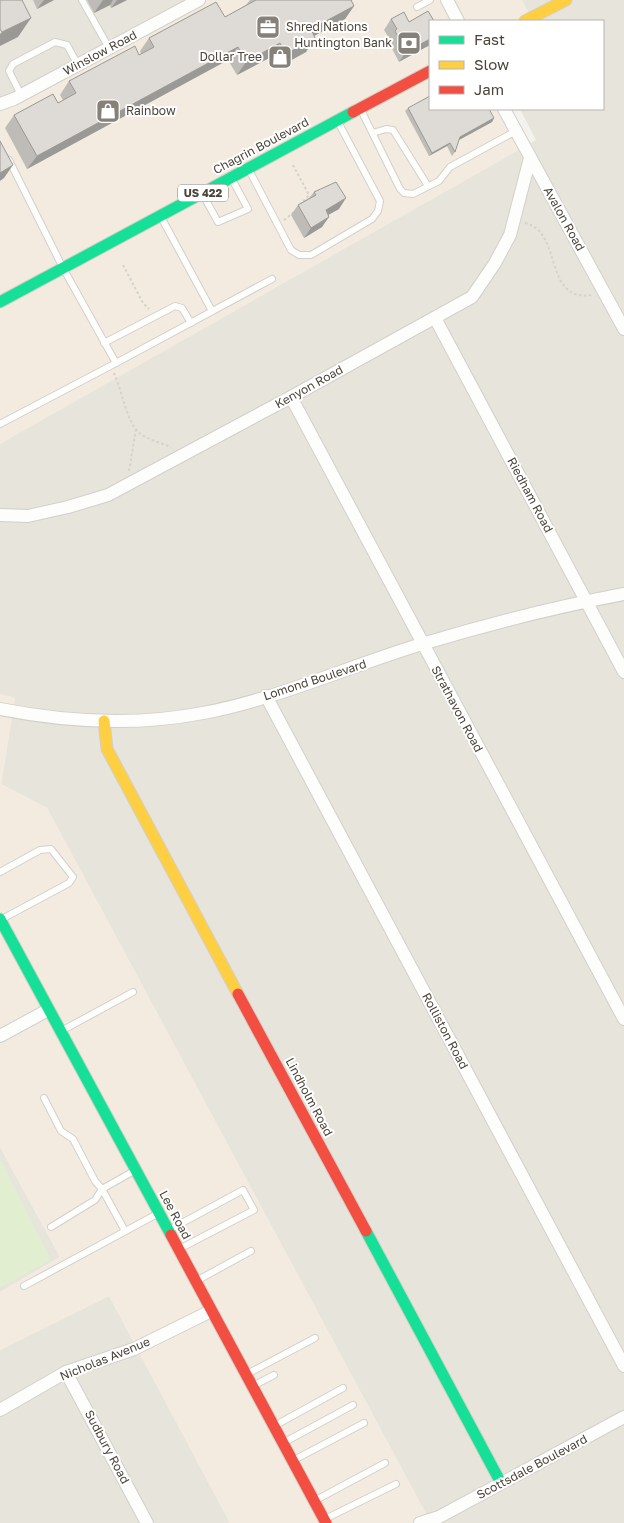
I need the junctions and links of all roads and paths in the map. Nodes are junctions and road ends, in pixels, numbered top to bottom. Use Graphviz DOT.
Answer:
graph roads {
  1 [pos="82,0"];
  2 [pos="199,0"];
  3 [pos="430,0"];
  4 [pos="447,0"];
  5 [pos="566,0"];
  6 [pos="417,7"];
  7 [pos="457,20"];
  8 [pos="527,20"];
  9 [pos="109,48"];
  10 [pos="78,65"];
  11 [pos="429,72"];
  12 [pos="21,95"];
  13 [pos="0,104"];
  14 [pos="360,108"];
  15 [pos="505,110"];
  16 [pos="337,121"];
  17 [pos="516,131"];
  18 [pos="372,134"];
  19 [pos="4,149"];
  20 [pos="530,158"];
  21 [pos="293,165"];
  22 [pos="248,169"];
  23 [pos="231,178"];
  24 [pos="428,186"];
  25 [pos="202,194"];
  26 [pos="160,216"];
  27 [pos="523,223"];
  28 [pos="278,225"];
  29 [pos="123,265"];
  30 [pos="63,268"];
  31 [pos="272,278"];
  32 [pos="594,294"];
  33 [pos="0,302"];
  34 [pos="149,310"];
  35 [pos="212,311"];
  36 [pos="435,318"];
  37 [pos="191,323"];
  38 [pos="624,329"];
  39 [pos="104,343"];
  40 [pos="116,363"];
  41 [pos="114,374"];
  42 [pos="291,397"];
  43 [pos="0,424"];
  44 [pos="136,429"];
  45 [pos="173,448"];
  46 [pos="129,472"];
  47 [pos="0,515"];
  48 [pos="624,594"];
  49 [pos="586,602"];
  50 [pos="422,644"];
  51 [pos="624,672"];
  52 [pos="266,696"];
  53 [pos="0,709"];
  54 [pos="104,721"];
  55 [pos="0,872"];
  56 [pos="0,920"];
  57 [pos="4,935"];
  58 [pos="133,992"];
  59 [pos="48,1010"];
  60 [pos="624,1019"];
  61 [pos="60,1032"];
  62 [pos="0,1036"];
  63 [pos="44,1098"];
  64 [pos="135,1170"];
  65 [pos="102,1189"];
  66 [pos="158,1214"];
  67 [pos="51,1227"];
  68 [pos="168,1230"];
  69 [pos="125,1231"];
  70 [pos="178,1250"];
  71 [pos="251,1251"];
  72 [pos="195,1281"];
  73 [pos="24,1286"];
  74 [pos="211,1311"];
  75 [pos="315,1338"];
  76 [pos="624,1366"];
  77 [pos="66,1372"];
  78 [pos="246,1375"];
  79 [pos="274,1375"];
  80 [pos="252,1387"];
  81 [pos="343,1388"];
  82 [pos="353,1405"];
  83 [pos="0,1410"];
  84 [pos="624,1417"];
  85 [pos="364,1424"];
  86 [pos="273,1426"];
  87 [pos="282,1443"];
  88 [pos="292,1461"];
  89 [pos="385,1463"];
  90 [pos="501,1483"];
  91 [pos="396,1484"];
  92 [pos="314,1501"];
  93 [pos="437,1520"];
  94 [pos="325,1521"];
  95 [pos="148,1523"];
  96 [pos="420,1523"];
  1 -- 9 [label="lane"];
  2 -- 9 [label="street, Winslow Road"];
  3 -- 6 [label="lane"];
  4 -- 7 [label="street"];
  5 -- 8 [label="main road"];
  9 -- 10 [label="street, Winslow Road"];
  10 -- 12 [label="street, Winslow Road"];
  10 -- 12 [label="lane"];
  11 -- 14 [label="main road, Chagrin Boulevard / US 422"];
  12 -- 13 [label="street, Winslow Road"];
  14 -- 16 [label="main road, Chagrin Boulevard / US 422"];
  14 -- 18 [label="lane"];
  15 -- 17 [label="street, Avalon Road"];
  16 -- 22 [label="main road, Chagrin Boulevard / US 422"];
  16 -- 28 [label="lane"];
  17 -- 20 [label="street, Avalon Road"];
  17 -- 24 [label="lane"];
  18 -- 24 [label="lane"];
  18 -- 24 [label="lane"];
  19 -- 30 [label="lane"];
  20 -- 36 [label="street, Kenyon Road"];
  20 -- 38 [label="street, Avalon Road"];
  21 -- 28 [label="path"];
  22 -- 23 [label="main road, Chagrin Boulevard / US 422"];
  22 -- 28 [label="lane"];
  23 -- 25 [label="main road, Chagrin Boulevard / US 422"];
  23 -- 25 [label="lane"];
  25 -- 26 [label="main road, Chagrin Boulevard / US 422"];
  26 -- 30 [label="main road, Chagrin Boulevard / US 422"];
  26 -- 35 [label="lane"];
  27 -- 32 [label="path"];
  29 -- 34 [label="path"];
  30 -- 33 [label="main road, Chagrin Boulevard / US 422"];
  30 -- 39 [label="lane"];
  31 -- 35 [label="lane"];
  35 -- 37 [label="lane"];
  36 -- 42 [label="street, Kenyon Road"];
  36 -- 49 [label="street, Riedham Road"];
  37 -- 39 [label="lane"];
  37 -- 40 [label="lane"];
  39 -- 40 [label="lane"];
  40 -- 43 [label="lane"];
  41 -- 44 [label="path"];
  42 -- 47 [label="street, Kenyon Road"];
  42 -- 50 [label="street, Strathavon Road"];
  44 -- 45 [label="path"];
  44 -- 46 [label="path"];
  48 -- 49 [label="street, Lomond Boulevard"];
  49 -- 50 [label="street, Lomond Boulevard"];
  49 -- 51 [label="street, Riedham Road"];
  50 -- 52 [label="street, Lomond Boulevard"];
  50 -- 60 [label="street, Strathavon Road"];
  52 -- 54 [label="street, Lomond Boulevard"];
  52 -- 76 [label="street, Rolliston Road"];
  53 -- 54 [label="street, Lomond Boulevard"];
  54 -- 90 [label="main road, Lindholm Road"];
  55 -- 56 [label="lane"];
  56 -- 57 [label="main road, Lee Road"];
  57 -- 59 [label="main road, Lee Road"];
  58 -- 61 [label="lane"];
  59 -- 61 [label="main road, Lee Road"];
  59 -- 62 [label="street"];
  61 -- 64 [label="main road, Lee Road"];
  63 -- 65 [label="lane"];
  64 -- 65 [label="lane"];
  64 -- 66 [label="main road, Lee Road"];
  65 -- 67 [label="lane"];
  65 -- 69 [label="lane"];
  66 -- 68 [label="main road, Lee Road"];
  66 -- 69 [label="lane"];
  68 -- 70 [label="main road, Lee Road"];
  68 -- 70 [label="lane"];
  69 -- 73 [label="lane"];
  70 -- 72 [label="main road, Lee Road"];
  71 -- 72 [label="lane"];
  72 -- 74 [label="main road, Lee Road"];
  74 -- 77 [label="street, Nicholas Avenue"];
  74 -- 78 [label="main road, Lee Road"];
  75 -- 78 [label="lane"];
  77 -- 83 [label="street, Nicholas Avenue"];
  77 -- 95 [label="street, Sudbury Road"];
  78 -- 80 [label="main road, Lee Road"];
  79 -- 80 [label="lane"];
  80 -- 86 [label="main road, Lee Road"];
  81 -- 86 [label="lane"];
  82 -- 87 [label="lane"];
  84 -- 90 [label="street, Scottsdale Boulevard"];
  85 -- 88 [label="lane"];
  86 -- 87 [label="main road, Lee Road"];
  87 -- 88 [label="main road, Lee Road"];
  88 -- 92 [label="main road, Lee Road"];
  89 -- 92 [label="lane"];
  90 -- 93 [label="street, Scottsdale Boulevard"];
  91 -- 94 [label="lane"];
  92 -- 94 [label="main road, Lee Road"];
  93 -- 96 [label="street, Scottsdale Boulevard"];
}
